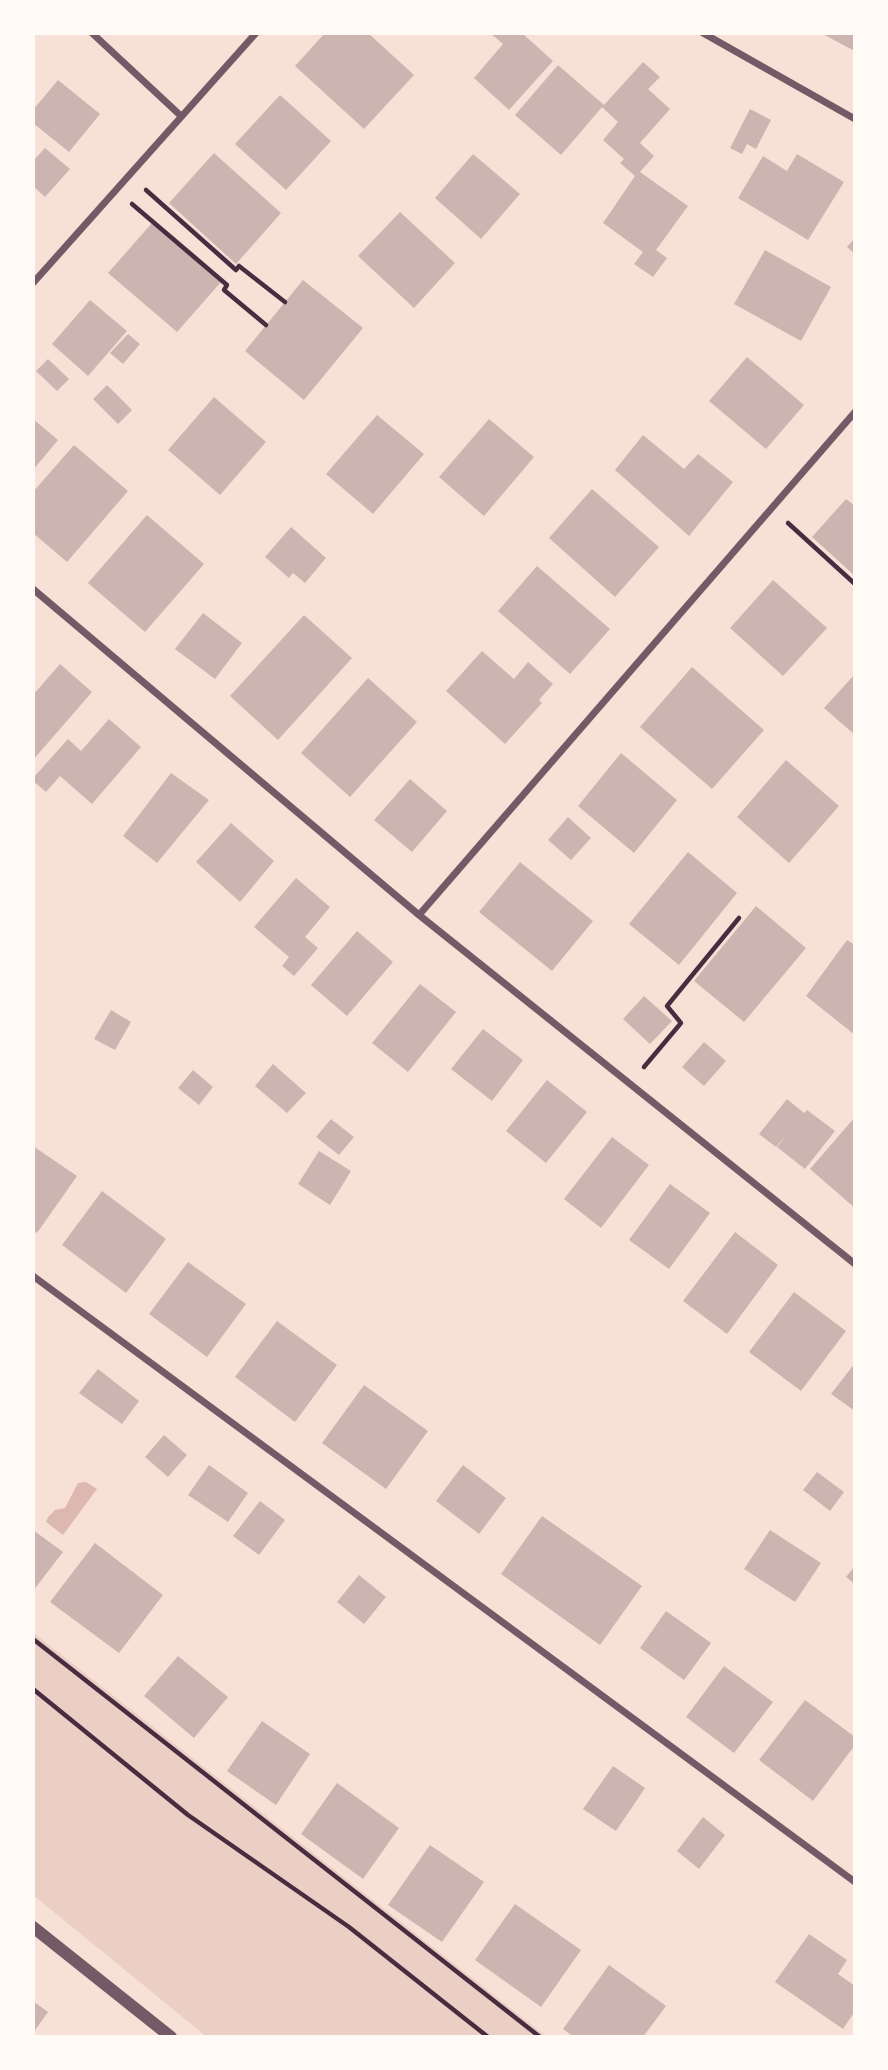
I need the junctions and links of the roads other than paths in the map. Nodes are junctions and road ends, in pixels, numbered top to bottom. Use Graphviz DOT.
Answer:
graph roads {
  1 [pos="92,33"];
  2 [pos="256,33"];
  3 [pos="703,33"];
  4 [pos="181,116"];
  5 [pos="855,119"];
  6 [pos="33,283"];
  7 [pos="855,412"];
  8 [pos="33,589"];
  9 [pos="419,915"];
  10 [pos="855,1264"];
  11 [pos="33,1276"];
  12 [pos="855,1882"];
  13 [pos="33,1927"];
  14 [pos="171,2037"];
  1 -- 4 [label="street"];
  2 -- 4 [label="street"];
  3 -- 5 [label="street"];
  4 -- 6 [label="street"];
  7 -- 9 [label="street"];
  8 -- 9 [label="street"];
  9 -- 10 [label="street"];
  11 -- 12 [label="street"];
  13 -- 14 [label="street"];
}
